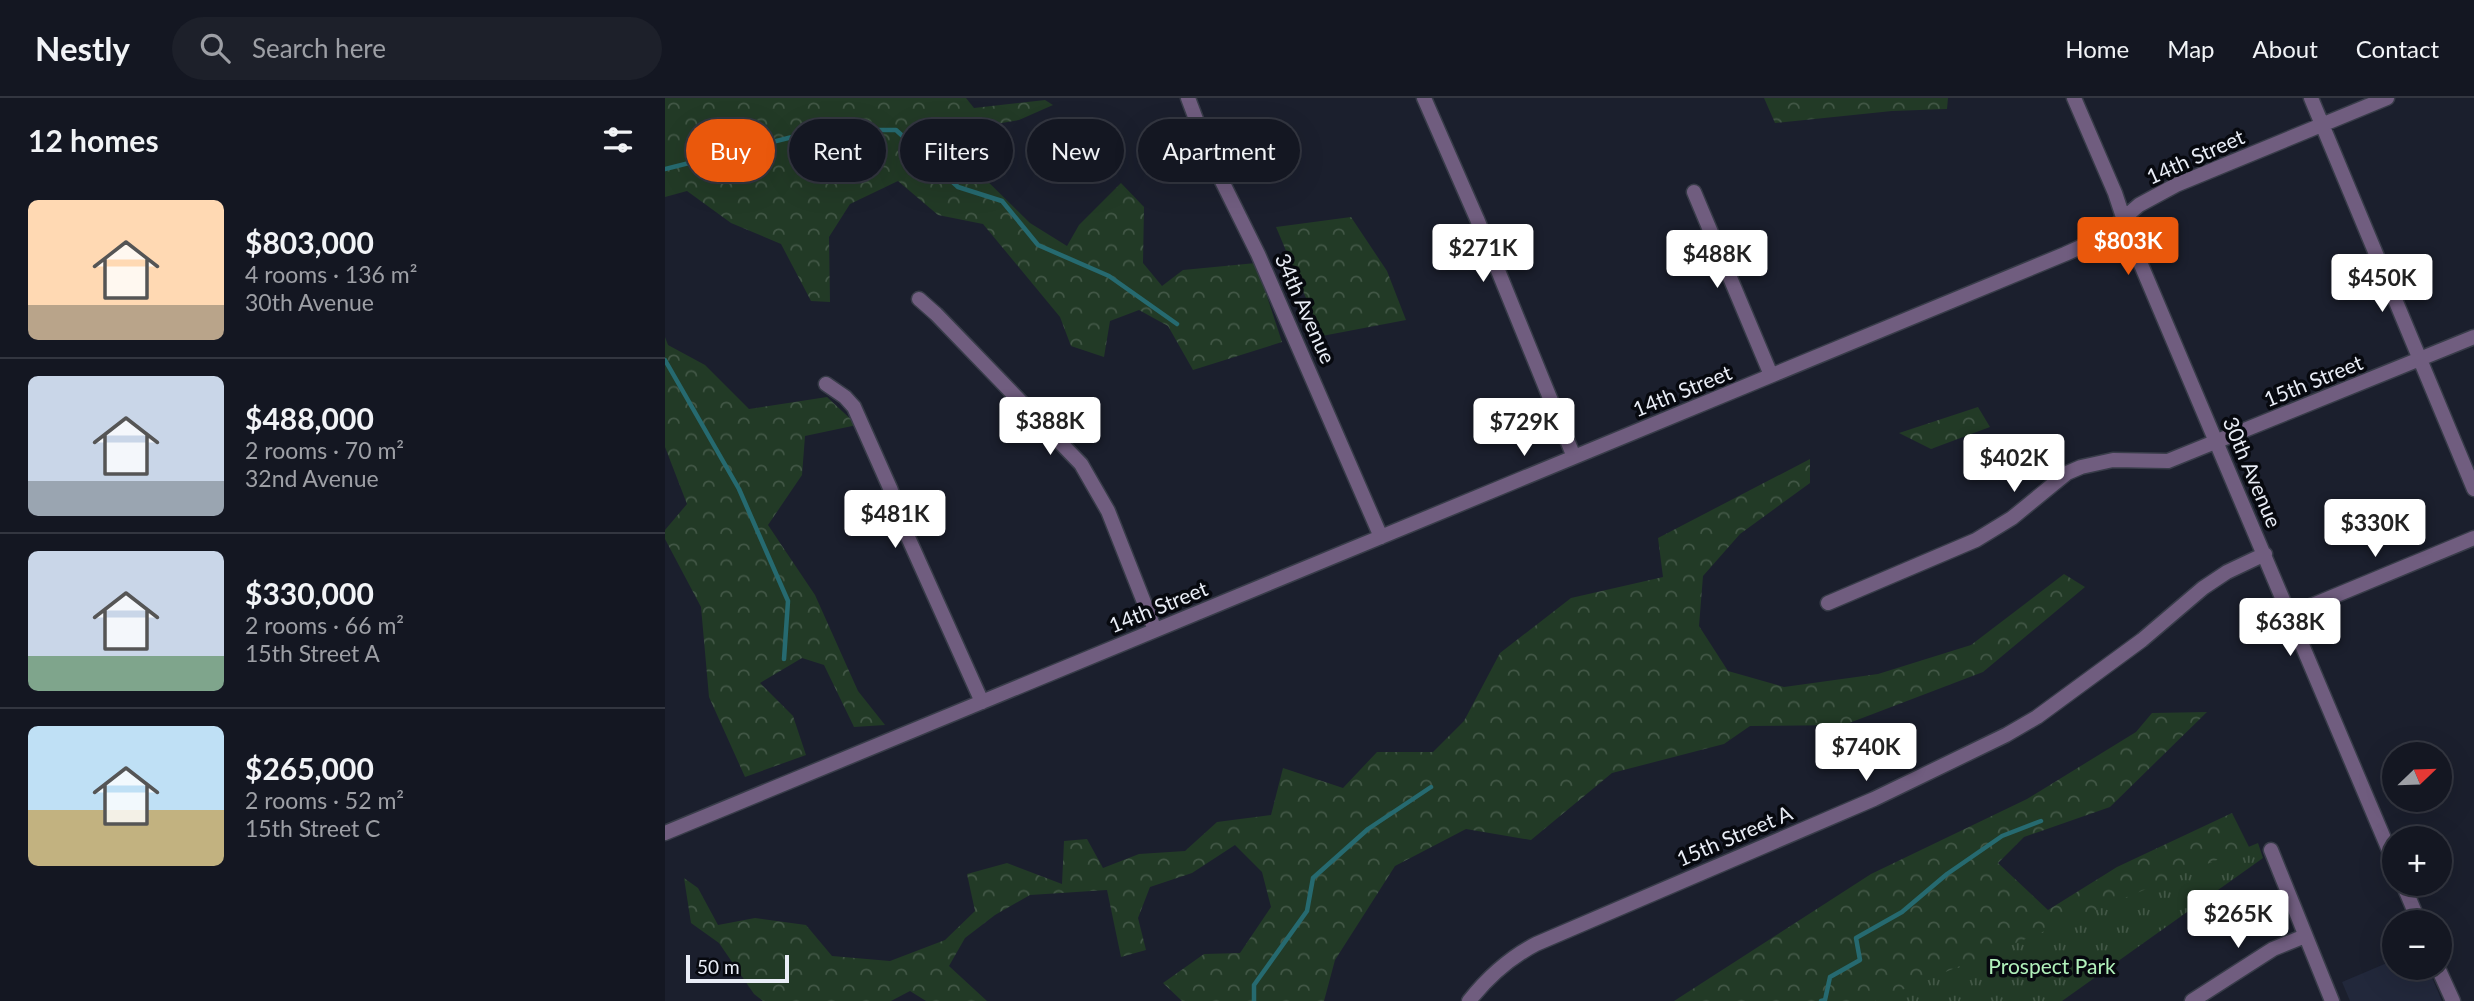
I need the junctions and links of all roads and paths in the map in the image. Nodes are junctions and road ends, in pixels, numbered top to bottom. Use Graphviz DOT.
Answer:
graph roads {
  1 [pos="1188,98"];
  2 [pos="1424,98"];
  3 [pos="2074,98"];
  4 [pos="2311,98"];
  5 [pos="2386,98"];
  6 [pos="2322,125"];
  7 [pos="1694,192"];
  8 [pos="2123,218"];
  9 [pos="919,299"];
  10 [pos="2474,337"];
  11 [pos="2420,359"];
  12 [pos="1771,376"];
  13 [pos="826,384"];
  14 [pos="2217,442"];
  15 [pos="1574,457"];
  16 [pos="2474,489"];
  17 [pos="1381,537"];
  18 [pos="2474,538"];
  19 [pos="2265,554"];
  20 [pos="1828,603"];
  21 [pos="2291,614"];
  22 [pos="1155,630"];
  23 [pos="982,702"];
  24 [pos="665,833"];
  25 [pos="2382,833"];
  26 [pos="2271,849"];
  27 [pos="2305,936"];
  28 [pos="2443,980"];
  29 [pos="1469,1001"];
  30 [pos="2192,1001"];
  31 [pos="2332,1001"];
  32 [pos="2453,1001"];
  1 -- 17 [label="street, 34th Avenue"];
  2 -- 15 [label="street"];
  3 -- 8 [label="street, 30th Avenue"];
  4 -- 6 [label="street"];
  5 -- 6 [label="street, 14th Street"];
  6 -- 8 [label="street, 14th Street"];
  6 -- 11 [label="street"];
  7 -- 12 [label="street"];
  8 -- 12 [label="street, 14th Street"];
  8 -- 14 [label="street, 30th Avenue"];
  9 -- 22 [label="street"];
  10 -- 11 [label="street, 15th Street"];
  11 -- 14 [label="street, 15th Street"];
  11 -- 16 [label="street"];
  12 -- 15 [label="street, 14th Street"];
  13 -- 23 [label="street"];
  14 -- 19 [label="street, 30th Avenue"];
  14 -- 20 [label="street, 15th Street"];
  15 -- 17 [label="street, 14th Street"];
  17 -- 22 [label="street, 14th Street"];
  18 -- 21 [label="street"];
  19 -- 21 [label="street, 30th Avenue"];
  19 -- 29 [label="street, 15th Street A"];
  21 -- 25 [label="street, 30th Avenue"];
  22 -- 23 [label="street, 14th Street"];
  23 -- 24 [label="street, 14th Street"];
  26 -- 27 [label="street"];
  27 -- 30 [label="street"];
  27 -- 31 [label="street"];
  28 -- 32 [label="street"];
}
